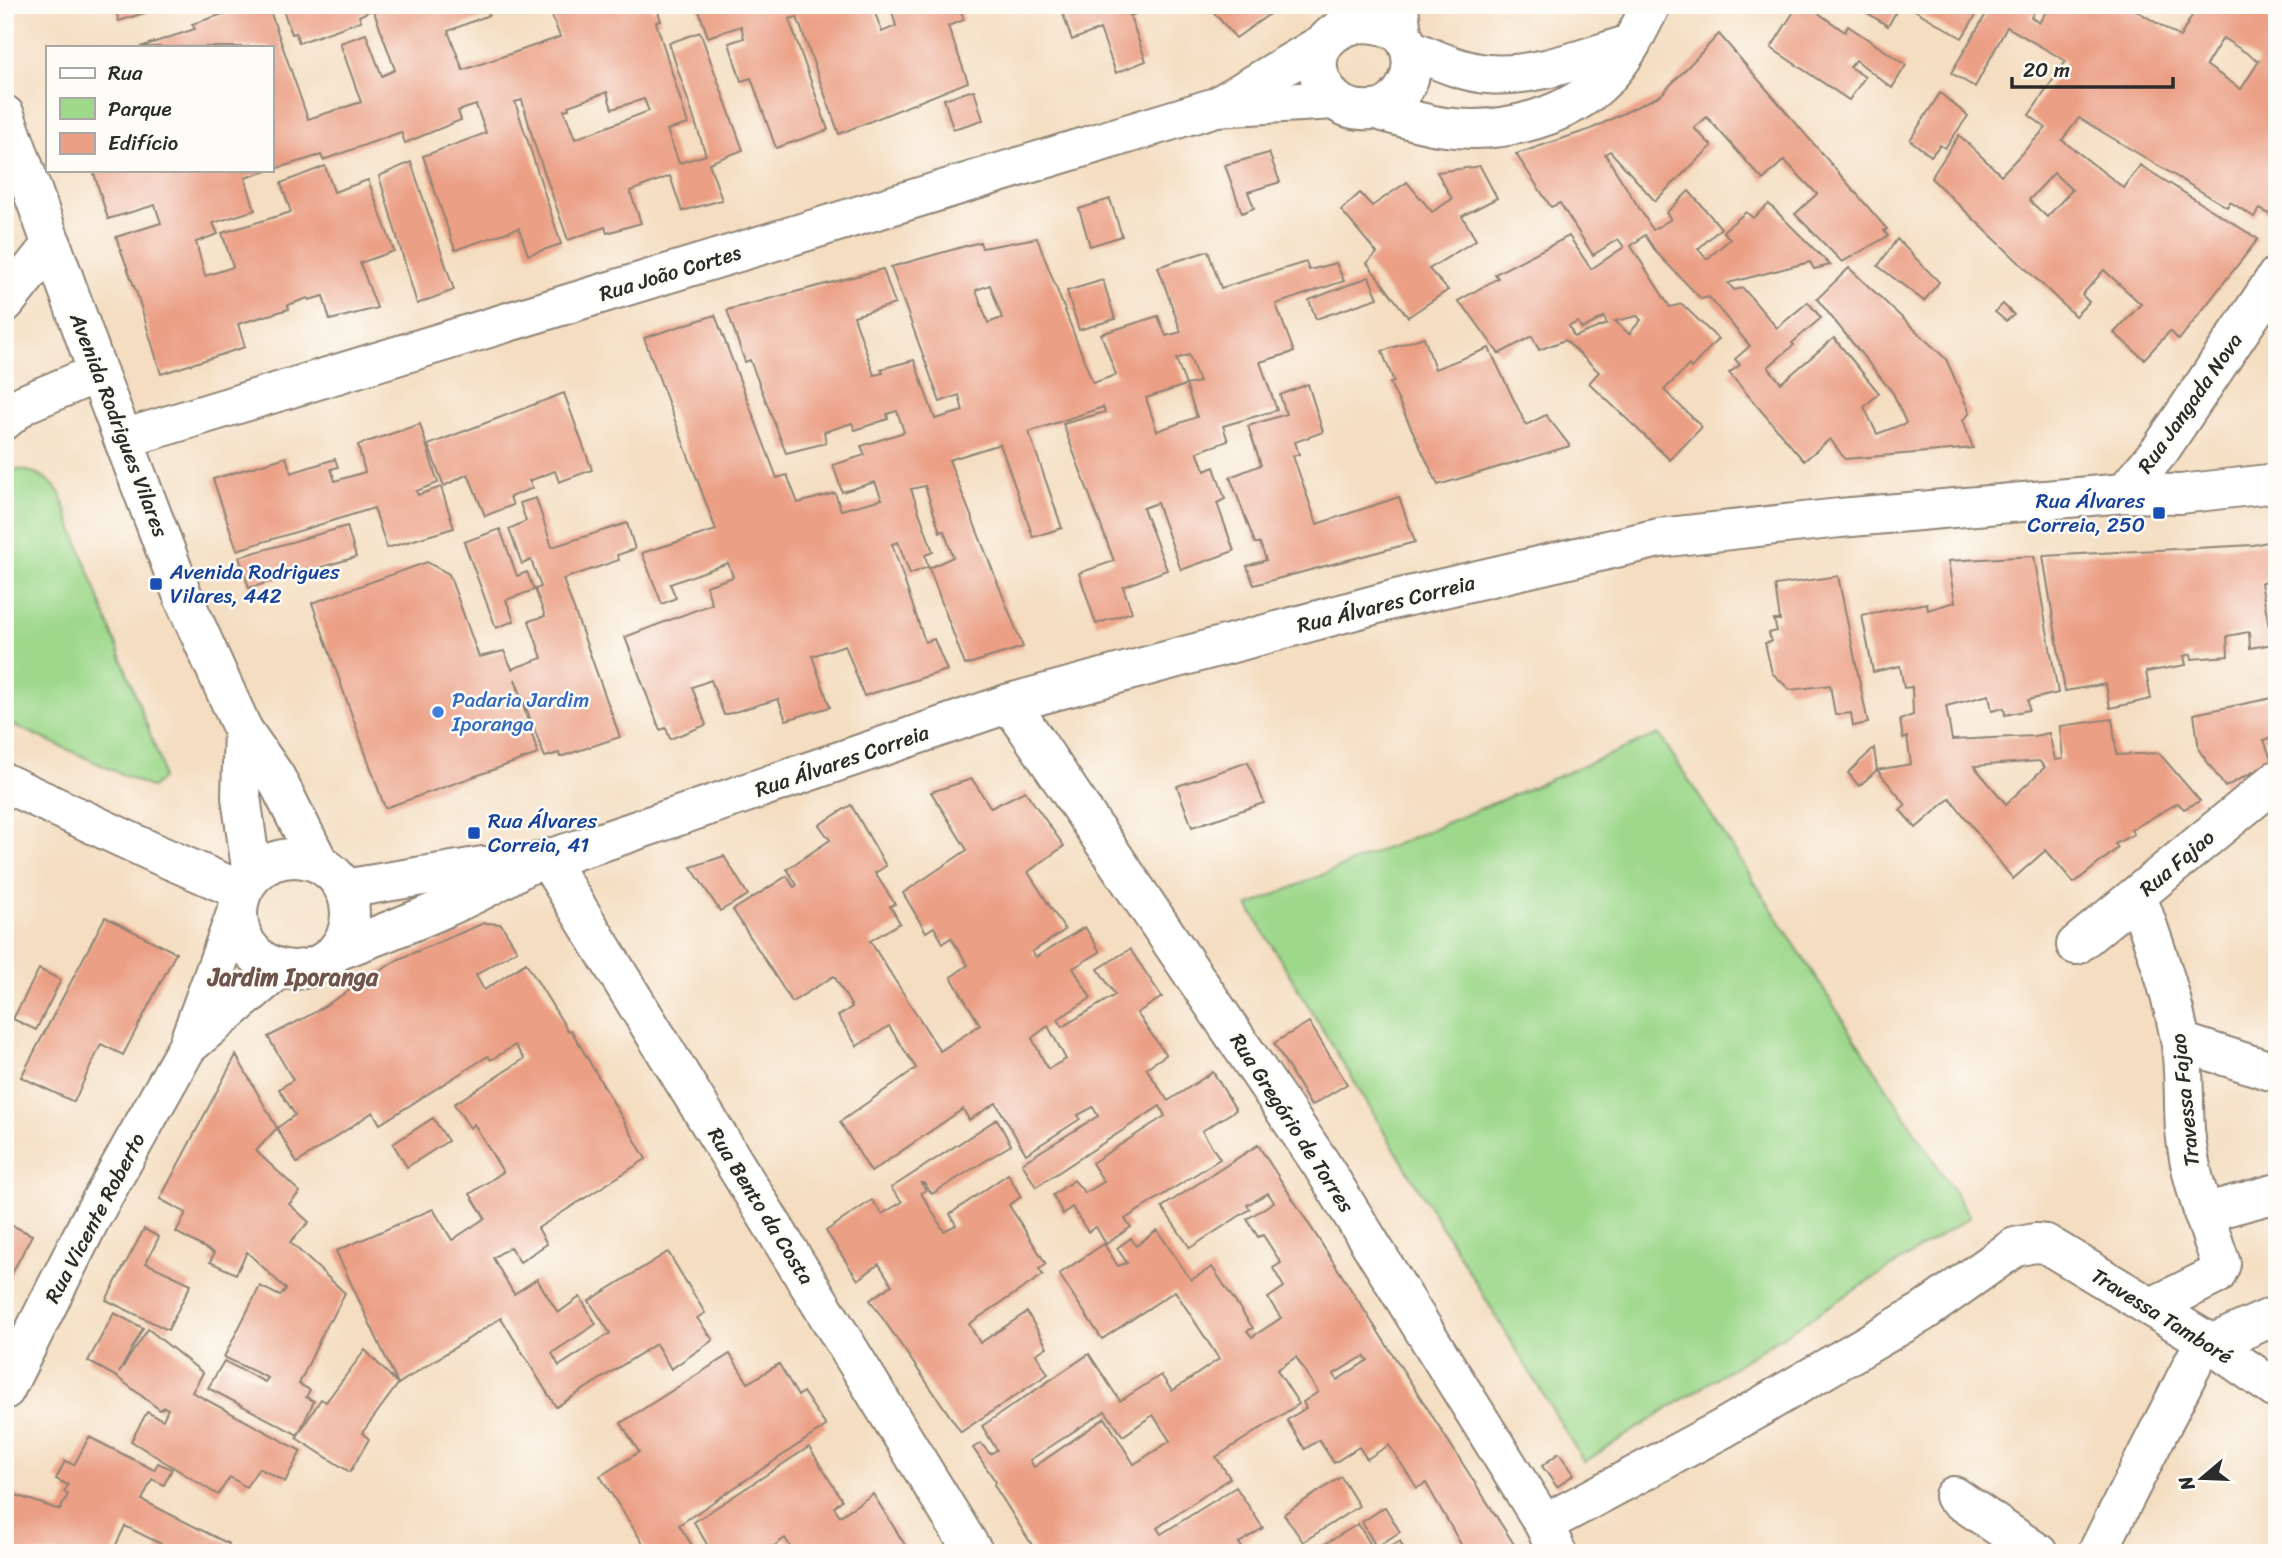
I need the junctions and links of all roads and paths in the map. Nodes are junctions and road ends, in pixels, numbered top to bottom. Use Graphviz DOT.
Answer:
graph roads {
  1 [pos="1651,5"];
  2 [pos="1339,23"];
  3 [pos="1404,30"];
  4 [pos="1631,44"];
  5 [pos="1335,100"];
  6 [pos="1216,107"];
  7 [pos="1377,110"];
  8 [pos="5,116"];
  9 [pos="52,244"];
  10 [pos="2277,276"];
  11 [pos="5,303"];
  12 [pos="98,373"];
  13 [pos="5,419"];
  14 [pos="123,439"];
  15 [pos="2277,483"];
  16 [pos="2124,493"];
  17 [pos="1010,703"];
  18 [pos="243,730"];
  19 [pos="2277,780"];
  20 [pos="5,783"];
  21 [pos="536,863"];
  22 [pos="331,876"];
  23 [pos="244,892"];
  24 [pos="2137,896"];
  25 [pos="2076,945"];
  26 [pos="337,951"];
  27 [pos="279,969"];
  28 [pos="2180,1042"];
  29 [pos="187,1047"];
  30 [pos="2277,1073"];
  31 [pos="2277,1193"];
  32 [pos="2203,1213"];
  33 [pos="2152,1307"];
  34 [pos="2277,1315"];
  35 [pos="2208,1342"];
  36 [pos="5,1390"];
  37 [pos="2277,1390"];
  38 [pos="1954,1496"];
  39 [pos="1550,1538"];
  40 [pos="974,1553"];
  41 [pos="2038,1553"];
  42 [pos="2097,1553"];
  1 -- 4 [label="street"];
  2 -- 3 [label="street"];
  2 -- 5 [label="street"];
  2 -- 6 [label="street"];
  3 -- 4 [label="street"];
  3 -- 7 [label="street"];
  4 -- 7 [label="street"];
  5 -- 6 [label="street"];
  5 -- 7 [label="street"];
  6 -- 14 [label="street, Rua João Cortes"];
  8 -- 9 [label="street, Avenida Rodrigues Vilares"];
  9 -- 11 [label="street"];
  9 -- 12 [label="street, Avenida Rodrigues Vilares"];
  10 -- 16 [label="street, Rua Jangada Nova"];
  12 -- 13 [label="street"];
  12 -- 14 [label="street, Avenida Rodrigues Vilares"];
  14 -- 18 [label="street, Avenida Rodrigues Vilares"];
  15 -- 16 [label="street, Rua Álvares Correia"];
  16 -- 17 [label="street, Rua Álvares Correia"];
  17 -- 21 [label="street, Rua Álvares Correia"];
  17 -- 39 [label="street, Rua Gregório de Torres"];
  18 -- 22 [label="street, Avenida Rodrigues Vilares"];
  18 -- 23 [label="street, Avenida Rodrigues Vilares"];
  19 -- 24 [label="street, Rua Fajao"];
  20 -- 23 [label="street"];
  21 -- 22 [label="street, Rua Álvares Correia"];
  21 -- 26 [label="street, Rua Álvares Correia"];
  21 -- 40 [label="street, Rua Bento da Costa"];
  22 -- 23 [label="street"];
  22 -- 26 [label="street"];
  23 -- 27 [label="street"];
  23 -- 29 [label="street, Rua Vicente Roberto"];
  24 -- 25 [label="street, Rua Fajao"];
  24 -- 28 [label="street, Travessa Fajao"];
  26 -- 27 [label="street"];
  27 -- 29 [label="street, Rua Vicente Roberto"];
  28 -- 30 [label="street"];
  28 -- 32 [label="street, Travessa Fajao"];
  29 -- 36 [label="street, Rua Vicente Roberto"];
  31 -- 32 [label="street"];
  32 -- 33 [label="street, Travessa Fajao"];
  33 -- 35 [label="street, Travessa Tamboré"];
  33 -- 39 [label="street, Travessa Tamboré"];
  34 -- 35 [label="street"];
  35 -- 37 [label="street, Travessa Tamboré"];
  35 -- 42 [label="street"];
  38 -- 41 [label="street"];
}
